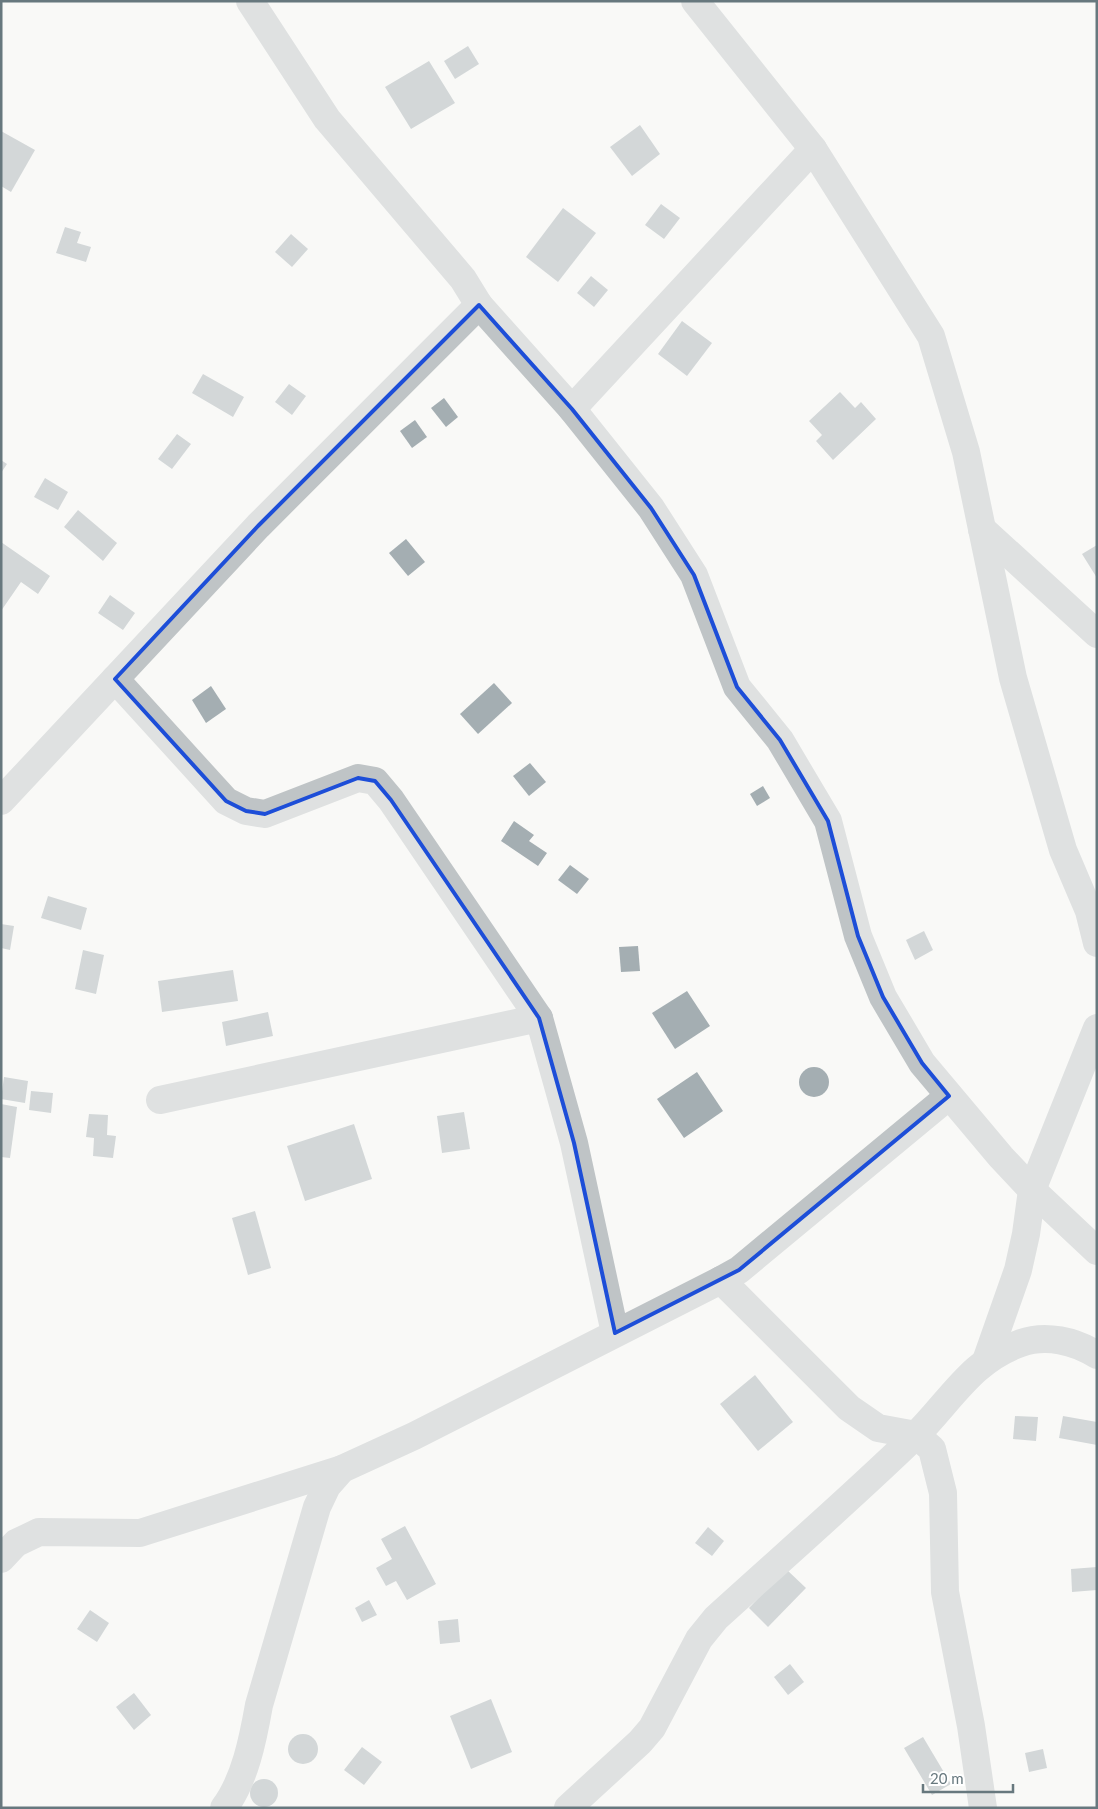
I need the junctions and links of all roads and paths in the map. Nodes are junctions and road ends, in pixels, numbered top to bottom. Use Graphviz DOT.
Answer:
graph roads {
  1 [pos="250,1"];
  2 [pos="695,1"];
  3 [pos="812,149"];
  4 [pos="479,305"];
  5 [pos="572,409"];
  6 [pos="982,529"];
  7 [pos="1097,634"];
  8 [pos="115,679"];
  9 [pos="1,801"];
  10 [pos="1097,943"];
  11 [pos="539,1018"];
  12 [pos="1097,1028"];
  13 [pos="949,1096"];
  14 [pos="160,1100"];
  15 [pos="1032,1190"];
  16 [pos="1097,1252"];
  17 [pos="721,1280"];
  18 [pos="615,1333"];
  19 [pos="1097,1354"];
  20 [pos="986,1361"];
  21 [pos="916,1435"];
  22 [pos="342,1469"];
  23 [pos="1,1559"];
  24 [pos="224,1808"];
  25 [pos="568,1808"];
  26 [pos="983,1808"];
  1 -- 4 [label="street"];
  2 -- 3 [label="street"];
  3 -- 5 [label="street"];
  3 -- 6 [label="street"];
  4 -- 5 [label="street"];
  4 -- 8 [label="street"];
  5 -- 13 [label="street"];
  6 -- 7 [label="street"];
  6 -- 10 [label="street"];
  8 -- 9 [label="street"];
  8 -- 11 [label="street"];
  11 -- 14 [label="street"];
  11 -- 18 [label="street"];
  12 -- 15 [label="street"];
  13 -- 15 [label="street"];
  13 -- 17 [label="street"];
  15 -- 16 [label="street"];
  15 -- 20 [label="street"];
  17 -- 18 [label="street"];
  17 -- 21 [label="street"];
  18 -- 22 [label="street"];
  19 -- 20 [label="street"];
  20 -- 21 [label="street"];
  21 -- 25 [label="street"];
  21 -- 26 [label="street"];
  22 -- 23 [label="street"];
  22 -- 24 [label="street"];
}
